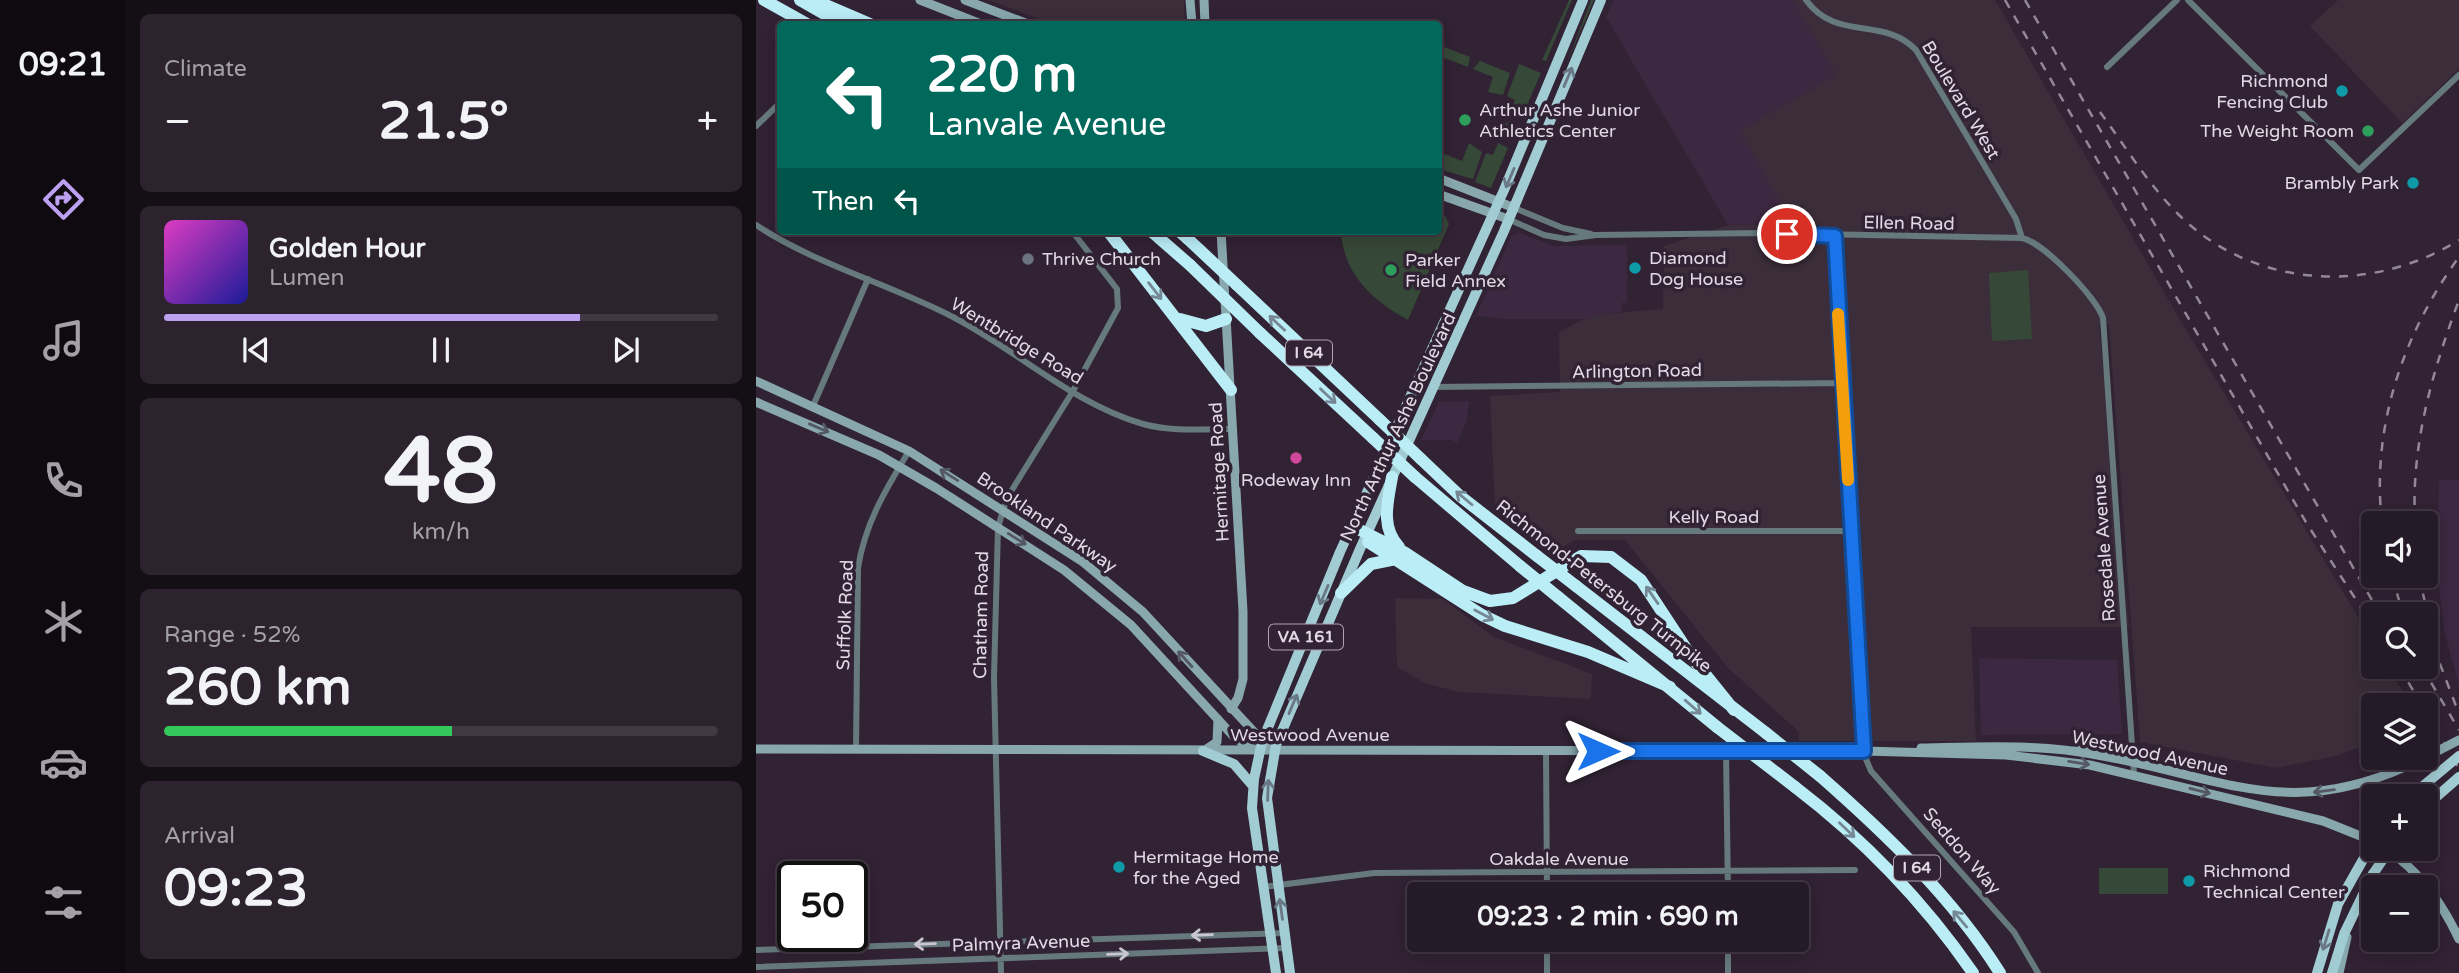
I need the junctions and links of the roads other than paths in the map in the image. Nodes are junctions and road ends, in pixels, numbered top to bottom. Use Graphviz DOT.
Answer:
graph roads {
  1 [pos="764,0"];
  2 [pos="800,0"];
  3 [pos="814,0"];
  4 [pos="920,0"];
  5 [pos="965,0"];
  6 [pos="1190,0"];
  7 [pos="1204,0"];
  8 [pos="1583,0"];
  9 [pos="1601,0"];
  10 [pos="1806,0"];
  11 [pos="2177,0"];
  12 [pos="2188,0"];
  13 [pos="802,21"];
  14 [pos="837,21"];
  15 [pos="863,21"];
  16 [pos="973,21"];
  17 [pos="1020,21"];
  18 [pos="1192,21"];
  19 [pos="1205,21"];
  20 [pos="2107,67"];
  21 [pos="2459,75"];
  22 [pos="777,106"];
  23 [pos="756,126"];
  24 [pos="1442,180"];
  25 [pos="1442,195"];
  26 [pos="1499,202"];
  27 [pos="1512,207"];
  28 [pos="1492,214"];
  29 [pos="1508,219"];
  30 [pos="756,225"];
  31 [pos="1075,235"];
  32 [pos="1111,235"];
  33 [pos="1156,235"];
  34 [pos="1183,235"];
  35 [pos="1221,235"];
  36 [pos="1596,236"];
  37 [pos="1835,236"];
  38 [pos="2022,238"];
  39 [pos="867,279"];
  40 [pos="1452,302"];
  41 [pos="1172,312"];
  42 [pos="1226,319"];
  43 [pos="756,381"];
  44 [pos="1843,383"];
  45 [pos="1432,387"];
  46 [pos="1230,390"];
  47 [pos="1073,391"];
  48 [pos="756,402"];
  49 [pos="813,406"];
  50 [pos="1233,429"];
  51 [pos="909,451"];
  52 [pos="900,467"];
  53 [pos="1392,477"];
  54 [pos="1002,508"];
  55 [pos="998,527"];
  56 [pos="1351,529"];
  57 [pos="1578,531"];
  58 [pos="1850,531"];
  59 [pos="1366,537"];
  60 [pos="1400,556"];
  61 [pos="1341,593"];
  62 [pos="1670,687"];
  63 [pos="1231,709"];
  64 [pos="1734,710"];
  65 [pos="1218,719"];
  66 [pos="2459,740"];
  67 [pos="1261,746"];
  68 [pos="2133,748"];
  69 [pos="756,749"];
  70 [pos="2046,749"];
  71 [pos="856,750"];
  72 [pos="2438,750"];
  73 [pos="995,751"];
  74 [pos="1203,751"];
  75 [pos="1274,751"];
  76 [pos="1546,751"];
  77 [pos="1726,751"];
  78 [pos="1864,751"];
  79 [pos="2459,756"];
  80 [pos="2133,763"];
  81 [pos="2398,770"];
  82 [pos="2134,775"];
  83 [pos="2459,777"];
  84 [pos="2425,784"];
  85 [pos="1253,786"];
  86 [pos="2438,795"];
  87 [pos="2361,836"];
  88 [pos="2361,860"];
  89 [pos="2381,861"];
  90 [pos="2403,861"];
  91 [pos="1855,870"];
  92 [pos="1728,872"];
  93 [pos="1547,873"];
  94 [pos="1547,882"];
  95 [pos="1728,882"];
  96 [pos="1278,885"];
  97 [pos="1263,887"];
  98 [pos="2353,912"];
  99 [pos="1270,933"];
  100 [pos="1285,933"];
  101 [pos="2459,939"];
  102 [pos="1000,942"];
  103 [pos="1287,948"];
  104 [pos="1272,949"];
  105 [pos="756,950"];
  106 [pos="1547,952"];
  107 [pos="1728,952"];
  108 [pos="1000,958"];
  109 [pos="756,967"];
  110 [pos="1001,973"];
  111 [pos="1276,973"];
  112 [pos="1290,973"];
  113 [pos="1547,973"];
  114 [pos="1728,973"];
  115 [pos="1973,973"];
  116 [pos="2000,973"];
  117 [pos="2038,973"];
  118 [pos="2317,973"];
  119 [pos="2332,973"];
  120 [pos="2339,973"];
  1 -- 13 [label="highway"];
  2 -- 14 [label="highway"];
  3 -- 15 [label="highway"];
  4 -- 16 [label="main road"];
  5 -- 17 [label="main road"];
  6 -- 18 [label="main road"];
  7 -- 19 [label="main road"];
  8 -- 26 [label="main road, North Arthur Ashe Boulevard / VA 161, one-way"];
  27 -- 9 [label="main road, North Arthur Ashe Boulevard / VA 161, one-way"];
  10 -- 38 [label="street, Boulevard West"];
  11 -- 20 [label="street"];
  12 -- 21 [label="street"];
  22 -- 23 [label="street"];
  24 -- 26 [label="main road"];
  25 -- 28 [label="main road"];
  26 -- 27 [label="main road"];
  26 -- 28 [label="main road, North Arthur Ashe Boulevard / VA 161"];
  27 -- 29 [label="main road, North Arthur Ashe Boulevard / VA 161"];
  27 -- 36 [label="street, Ellen Road"];
  28 -- 29 [label="main road"];
  28 -- 40 [label="main road, North Arthur Ashe Boulevard / VA 161"];
  29 -- 36 [label="street, Ellen Road"];
  29 -- 45 [label="main road, North Arthur Ashe Boulevard / VA 161"];
  30 -- 39 [label="street, Wentbridge Road"];
  31 -- 47 [label="street, Chatham Road"];
  32 -- 41 [label="highway, one-way"];
  33 -- 62 [label="highway, Richmond-Petersburg Turnpike / I 64, one-way, bridge"];
  64 -- 34 [label="highway, Richmond-Petersburg Turnpike / I 64, one-way, bridge"];
  35 -- 42 [label="main road, Hermitage Road"];
  36 -- 37 [label="street, Ellen Road"];
  37 -- 38 [label="street, Ellen Road"];
  37 -- 44 [label="street"];
  38 -- 68 [label="street, Rosedale Avenue"];
  39 -- 47 [label="street, Wentbridge Road"];
  39 -- 49 [label="street"];
  40 -- 45 [label="main road"];
  40 -- 56 [label="main road, North Arthur Ashe Boulevard / VA 161"];
  41 -- 42 [label="highway"];
  41 -- 46 [label="highway"];
  42 -- 46 [label="main road, Hermitage Road"];
  43 -- 49 [label="main road, Brookland Parkway"];
  44 -- 45 [label="street, Arlington Road"];
  44 -- 58 [label="street"];
  45 -- 53 [label="main road, North Arthur Ashe Boulevard / VA 161"];
  46 -- 50 [label="main road, Hermitage Road"];
  47 -- 50 [label="street, Wentbridge Road"];
  47 -- 54 [label="street, Chatham Road"];
  48 -- 52 [label="main road, Brookland Parkway, one-way"];
  49 -- 51 [label="main road, Brookland Parkway"];
  50 -- 63 [label="main road, Hermitage Road"];
  51 -- 52 [label="street, Suffolk Road"];
  54 -- 51 [label="main road, Brookland Parkway, one-way"];
  52 -- 55 [label="main road, Brookland Parkway"];
  52 -- 71 [label="street, Suffolk Road"];
  53 -- 59 [label="main road, North Arthur Ashe Boulevard / VA 161"];
  53 -- 60 [label="highway"];
  54 -- 55 [label="street, Chatham Road"];
  63 -- 54 [label="main road, Brookland Parkway, one-way"];
  55 -- 65 [label="main road, Brookland Parkway, one-way"];
  55 -- 73 [label="street, Chatham Road"];
  56 -- 59 [label="highway"];
  56 -- 67 [label="main road, North Arthur Ashe Boulevard / VA 161, one-way"];
  57 -- 58 [label="street, Kelly Road"];
  58 -- 78 [label="street"];
  59 -- 60 [label="highway"];
  59 -- 61 [label="main road, North Arthur Ashe Boulevard / VA 161"];
  60 -- 61 [label="highway"];
  60 -- 62 [label="highway, one-way"];
  64 -- 60 [label="highway, one-way"];
  75 -- 61 [label="main road, North Arthur Ashe Boulevard / VA 161, one-way"];
  62 -- 115 [label="highway, Richmond-Petersburg Turnpike / I 64, one-way, bridge"];
  63 -- 67 [label="main road, Brookland Parkway"];
  116 -- 64 [label="highway, Richmond-Petersburg Turnpike / I 64, one-way, bridge"];
  65 -- 67 [label="main road, Brookland Parkway"];
  65 -- 74 [label="main road"];
  66 -- 72 [label="main road, Westwood Avenue, bridge"];
  67 -- 74 [label="main road, Westwood Avenue"];
  67 -- 75 [label="main road, Brookland Parkway"];
  67 -- 85 [label="main road, VA 161"];
  68 -- 70 [label="main road"];
  68 -- 80 [label="street, Rosedale Avenue"];
  69 -- 71 [label="main road, Westwood Avenue"];
  70 -- 78 [label="main road, Westwood Avenue"];
  70 -- 80 [label="main road, Westwood Avenue"];
  71 -- 73 [label="main road, Westwood Avenue"];
  73 -- 74 [label="main road, Westwood Avenue"];
  73 -- 102 [label="street, Chatham Road"];
  74 -- 85 [label="main road"];
  75 -- 76 [label="main road, Westwood Avenue"];
  96 -- 75 [label="main road, VA 161, one-way"];
  76 -- 77 [label="main road, Westwood Avenue"];
  76 -- 93 [label="street"];
  77 -- 78 [label="main road, Westwood Avenue"];
  77 -- 92 [label="street"];
  78 -- 82 [label="main road, Westwood Avenue, one-way"];
  78 -- 117 [label="street, Seddon Way"];
  79 -- 84 [label="main road, bridge"];
  81 -- 80 [label="main road, Westwood Avenue, one-way"];
  80 -- 82 [label="street, Rosedale Avenue"];
  82 -- 87 [label="main road, Westwood Avenue, one-way"];
  83 -- 86 [label="main road"];
  85 -- 97 [label="main road, VA 161"];
  88 -- 118 [label="main road, one-way"];
  89 -- 98 [label="main road, bridge"];
  90 -- 101 [label="main road"];
  91 -- 92 [label="street, Oakdale Avenue"];
  92 -- 93 [label="street, Oakdale Avenue"];
  92 -- 95 [label="street"];
  93 -- 94 [label="street"];
  93 -- 96 [label="street, Oakdale Avenue"];
  96 -- 97 [label="street, Oakdale Avenue"];
  100 -- 96 [label="main road, VA 161, one-way"];
  97 -- 99 [label="main road, VA 161"];
  98 -- 119 [label="main road"];
  98 -- 120 [label="main road"];
  99 -- 100 [label="street, Palmyra Avenue"];
  99 -- 102 [label="street, Palmyra Avenue, one-way"];
  99 -- 104 [label="main road, VA 161"];
  100 -- 103 [label="main road, VA 161"];
  102 -- 105 [label="street, Palmyra Avenue, one-way"];
  102 -- 108 [label="street, Chatham Road"];
  103 -- 104 [label="street, Palmyra Avenue"];
  103 -- 112 [label="main road, VA 161"];
  108 -- 104 [label="street, Palmyra Avenue, one-way"];
  104 -- 111 [label="main road, VA 161"];
  106 -- 113 [label="street"];
  107 -- 114 [label="street"];
  108 -- 109 [label="street, Palmyra Avenue"];
  108 -- 110 [label="street, Chatham Road"];
}
